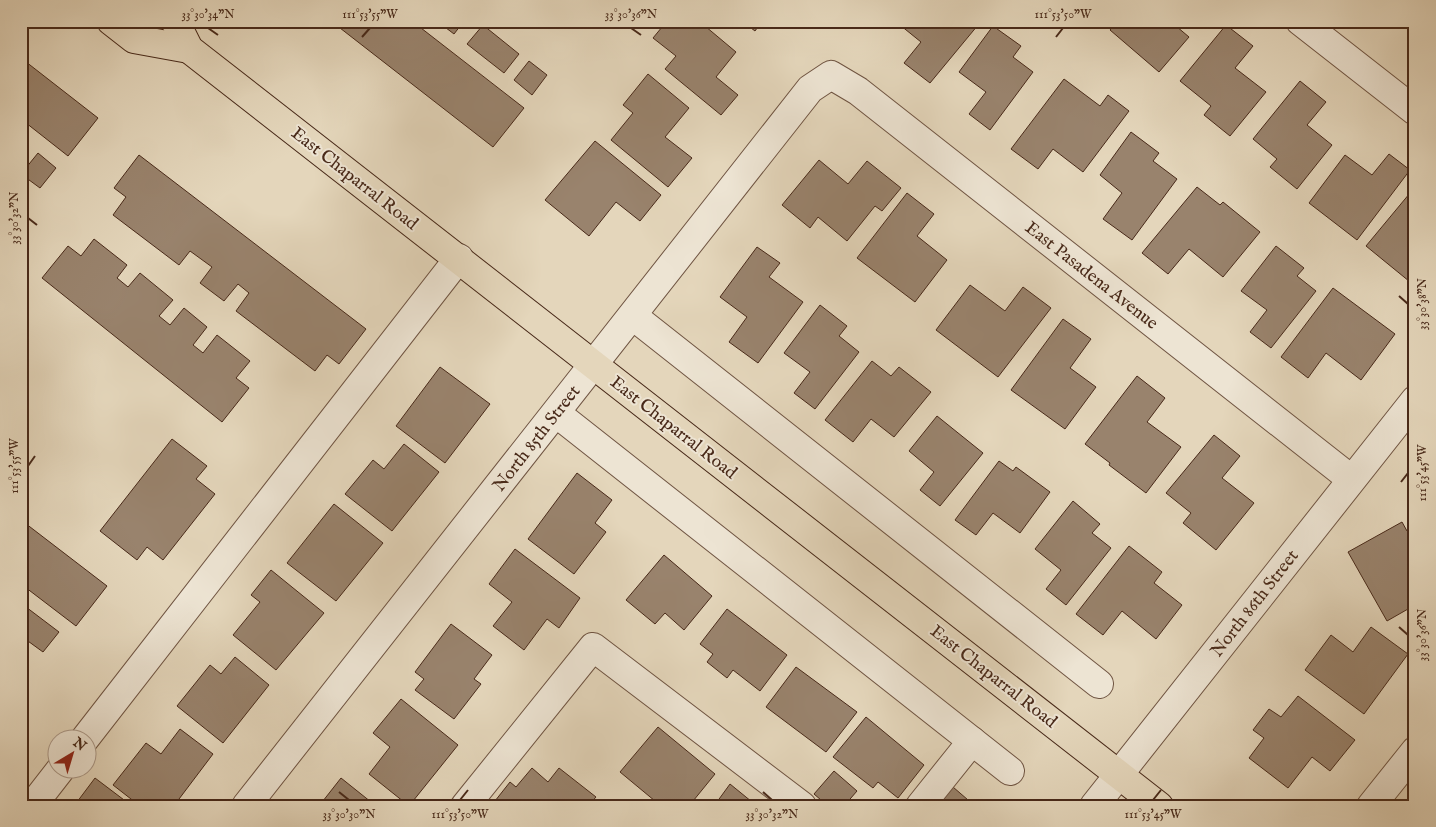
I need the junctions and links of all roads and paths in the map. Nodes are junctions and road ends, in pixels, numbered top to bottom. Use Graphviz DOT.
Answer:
graph roads {
  1 [pos="111,21"];
  2 [pos="175,21"];
  3 [pos="1300,21"];
  4 [pos="189,49"];
  5 [pos="831,76"];
  6 [pos="1415,111"];
  7 [pos="459,258"];
  8 [pos="633,316"];
  9 [pos="594,364"];
  10 [pos="1415,400"];
  11 [pos="556,413"];
  12 [pos="1351,479"];
  13 [pos="1099,684"];
  14 [pos="92,730"];
  15 [pos="972,741"];
  16 [pos="1415,751"];
  17 [pos="1010,771"];
  18 [pos="1119,774"];
  19 [pos="52,780"];
  20 [pos="32,806"];
  21 [pos="246,806"];
  22 [pos="465,806"];
  23 [pos="802,806"];
  24 [pos="920,806"];
  25 [pos="1094,806"];
  26 [pos="1159,806"];
  27 [pos="1371,806"];
  1 -- 4 [label="main road, East Chaparral Road"];
  2 -- 4 [label="main road, East Chaparral Road"];
  3 -- 6 [label="street"];
  4 -- 7 [label="main road, East Chaparral Road"];
  5 -- 8 [label="street, North 85th Street"];
  5 -- 12 [label="street, East Pasadena Avenue"];
  7 -- 9 [label="main road, East Chaparral Road"];
  7 -- 14 [label="street"];
  8 -- 9 [label="street, North 85th Street"];
  8 -- 13 [label="street"];
  9 -- 11 [label="street, North 85th Street"];
  9 -- 18 [label="main road, East Chaparral Road"];
  10 -- 12 [label="street, North 86th Street"];
  11 -- 15 [label="street"];
  11 -- 21 [label="street, North 85th Street"];
  12 -- 18 [label="street, North 86th Street"];
  15 -- 17 [label="street"];
  15 -- 24 [label="street"];
  16 -- 27 [label="street"];
  18 -- 25 [label="street, North 86th Street"];
  18 -- 26 [label="main road, East Chaparral Road"];
  19 -- 20 [label="street"];
  22 -- 23 [label="street"];
}
